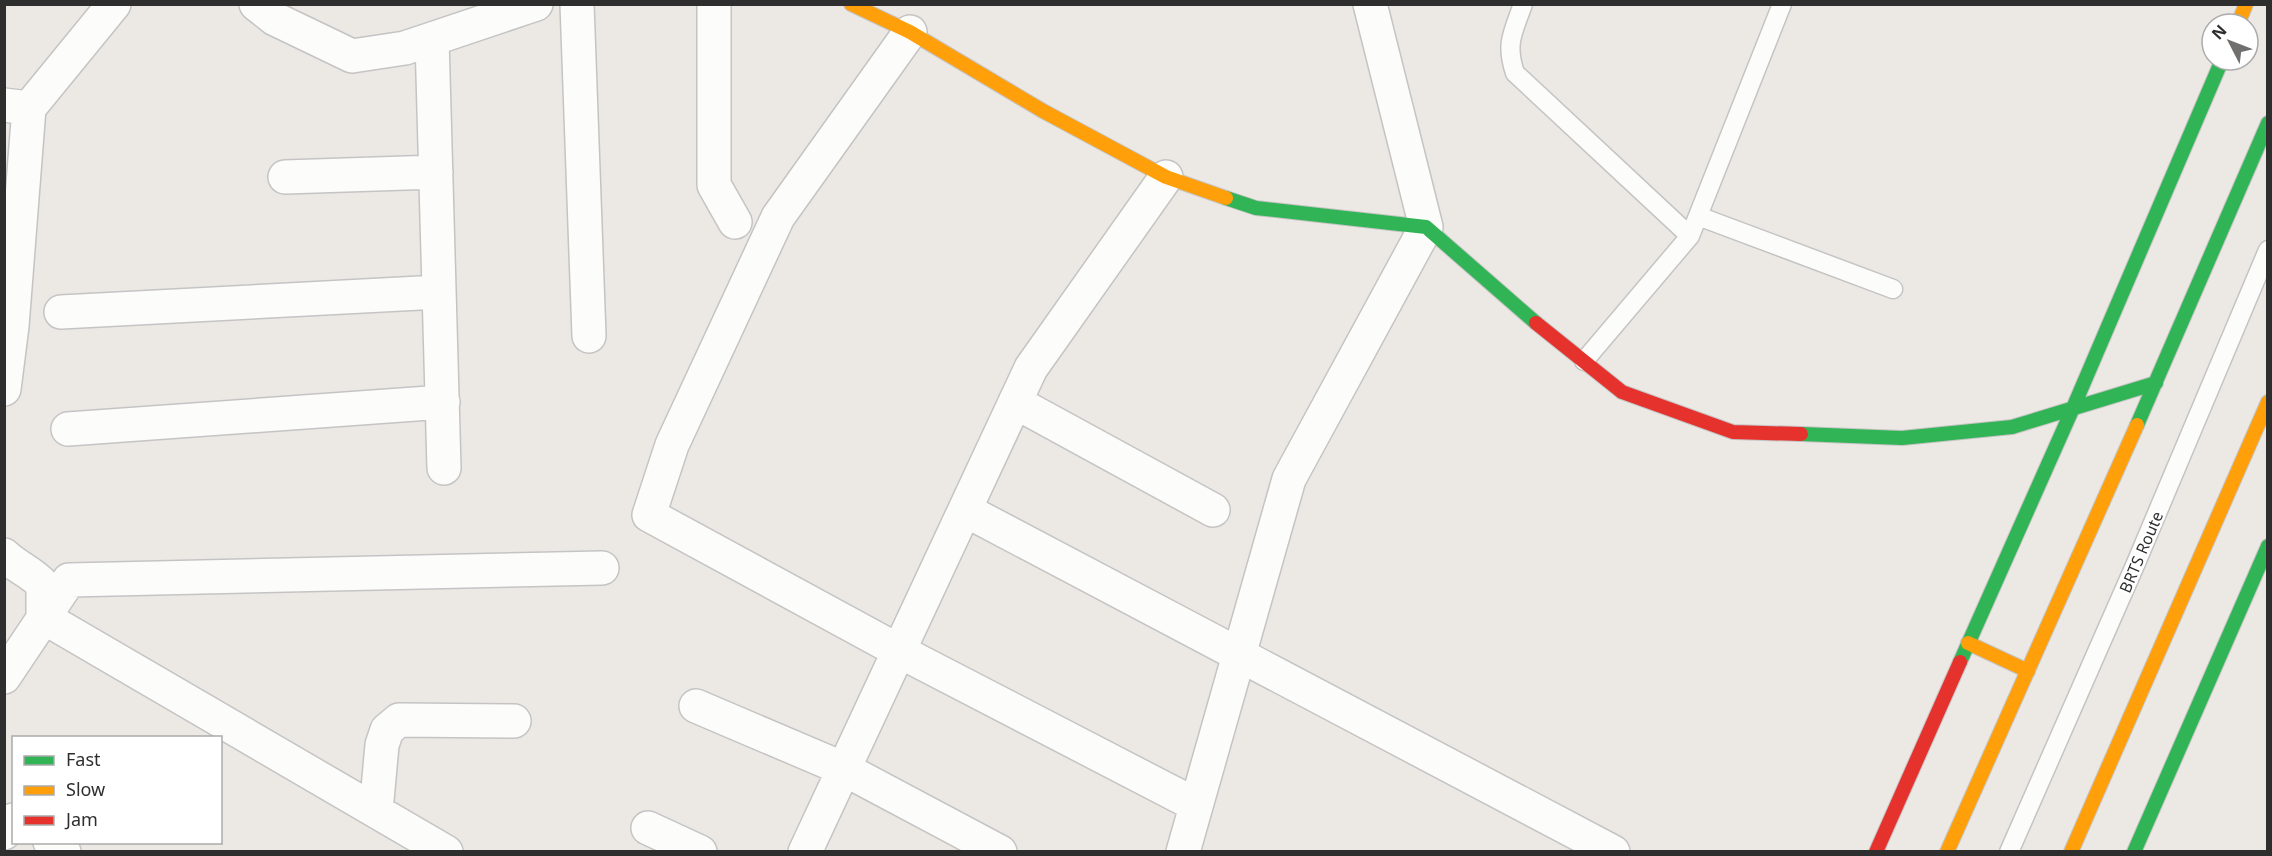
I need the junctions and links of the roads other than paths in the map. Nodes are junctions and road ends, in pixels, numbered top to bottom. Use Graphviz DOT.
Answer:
graph roads {
  1 [pos="114,4"];
  2 [pos="256,4"];
  3 [pos="577,4"];
  4 [pos="714,4"];
  5 [pos="851,4"];
  6 [pos="1370,4"];
  7 [pos="1523,4"];
  8 [pos="1782,4"];
  9 [pos="522,6"];
  10 [pos="910,32"];
  11 [pos="432,39"];
  12 [pos="2217,72"];
  13 [pos="16,107"];
  14 [pos="2268,123"];
  15 [pos="436,172"];
  16 [pos="285,177"];
  17 [pos="1166,177"];
  18 [pos="1698,216"];
  19 [pos="735,222"];
  20 [pos="1426,227"];
  21 [pos="1690,236"];
  22 [pos="2268,250"];
  23 [pos="1893,289"];
  24 [pos="440,292"];
  25 [pos="61,312"];
  26 [pos="589,336"];
  27 [pos="1584,361"];
  28 [pos="2156,383"];
  29 [pos="4,388"];
  30 [pos="443,402"];
  31 [pos="1015,402"];
  32 [pos="2268,402"];
  33 [pos="2073,408"];
  34 [pos="68,429"];
  35 [pos="444,468"];
  36 [pos="964,510"];
  37 [pos="1213,510"];
  38 [pos="2268,546"];
  39 [pos="4,555"];
  40 [pos="602,568"];
  41 [pos="43,617"];
  42 [pos="1968,643"];
  43 [pos="899,651"];
  44 [pos="1239,655"];
  45 [pos="2028,671"];
  46 [pos="4,677"];
  47 [pos="696,706"];
  48 [pos="514,721"];
  49 [pos="844,769"];
  50 [pos="1196,805"];
  51 [pos="376,811"];
  52 [pos="648,828"];
  53 [pos="446,852"];
  54 [pos="700,852"];
  55 [pos="804,852"];
  56 [pos="1000,852"];
  57 [pos="1183,852"];
  58 [pos="1613,852"];
  59 [pos="1876,852"];
  60 [pos="1947,852"];
  61 [pos="2009,852"];
  62 [pos="2071,852"];
  63 [pos="2134,852"];
  1 -- 13 [label="street"];
  2 -- 11 [label="street"];
  3 -- 26 [label="street"];
  4 -- 19 [label="street"];
  5 -- 10 [label="street"];
  6 -- 20 [label="street"];
  7 -- 21 [label="lane"];
  8 -- 18 [label="lane"];
  9 -- 11 [label="street"];
  10 -- 17 [label="street"];
  10 -- 43 [label="street"];
  11 -- 15 [label="street"];
  12 -- 33 [label="street"];
  13 -- 29 [label="street"];
  14 -- 28 [label="street"];
  15 -- 16 [label="street"];
  15 -- 24 [label="street"];
  17 -- 20 [label="street"];
  17 -- 31 [label="street"];
  18 -- 21 [label="lane"];
  18 -- 23 [label="lane"];
  20 -- 27 [label="street"];
  20 -- 44 [label="street"];
  21 -- 27 [label="lane"];
  22 -- 61 [label="lane, BRTS Route"];
  24 -- 25 [label="street"];
  24 -- 30 [label="street"];
  27 -- 33 [label="street"];
  28 -- 33 [label="street"];
  28 -- 45 [label="street"];
  30 -- 34 [label="street"];
  30 -- 35 [label="street"];
  31 -- 36 [label="street"];
  31 -- 37 [label="street"];
  32 -- 62 [label="street"];
  33 -- 42 [label="street"];
  36 -- 43 [label="street"];
  36 -- 44 [label="street"];
  38 -- 63 [label="street"];
  39 -- 41 [label="street"];
  40 -- 41 [label="street"];
  41 -- 46 [label="street"];
  41 -- 51 [label="street"];
  42 -- 45 [label="street"];
  42 -- 59 [label="street"];
  43 -- 49 [label="street"];
  43 -- 50 [label="street"];
  44 -- 50 [label="street"];
  44 -- 58 [label="street"];
  45 -- 60 [label="street"];
  47 -- 49 [label="street"];
  48 -- 51 [label="street"];
  49 -- 55 [label="street"];
  49 -- 56 [label="street"];
  50 -- 57 [label="street"];
  51 -- 53 [label="street"];
  52 -- 54 [label="street"];
}
